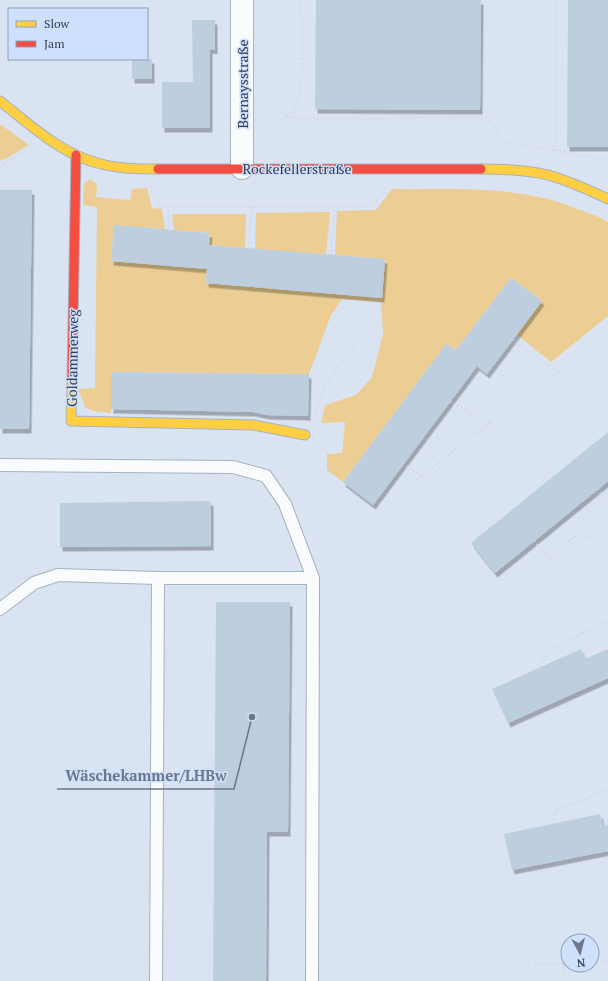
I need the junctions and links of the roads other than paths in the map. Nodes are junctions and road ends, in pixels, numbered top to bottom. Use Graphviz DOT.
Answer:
graph roads {
  1 [pos="242,0"];
  2 [pos="0,101"];
  3 [pos="76,155"];
  4 [pos="242,162"];
  5 [pos="608,199"];
  6 [pos="305,435"];
  7 [pos="0,464"];
  8 [pos="158,578"];
  9 [pos="313,578"];
  10 [pos="0,609"];
  11 [pos="156,981"];
  12 [pos="312,981"];
  1 -- 4 [label="street, Bernaysstraße"];
  2 -- 3 [label="street, Rockefellerstraße"];
  3 -- 4 [label="street, Rockefellerstraße"];
  3 -- 6 [label="street, Goldammerweg"];
  4 -- 5 [label="street, Rockefellerstraße"];
  7 -- 9 [label="lane"];
  8 -- 9 [label="lane"];
  8 -- 10 [label="lane"];
  8 -- 11 [label="lane"];
  9 -- 12 [label="lane"];
}
